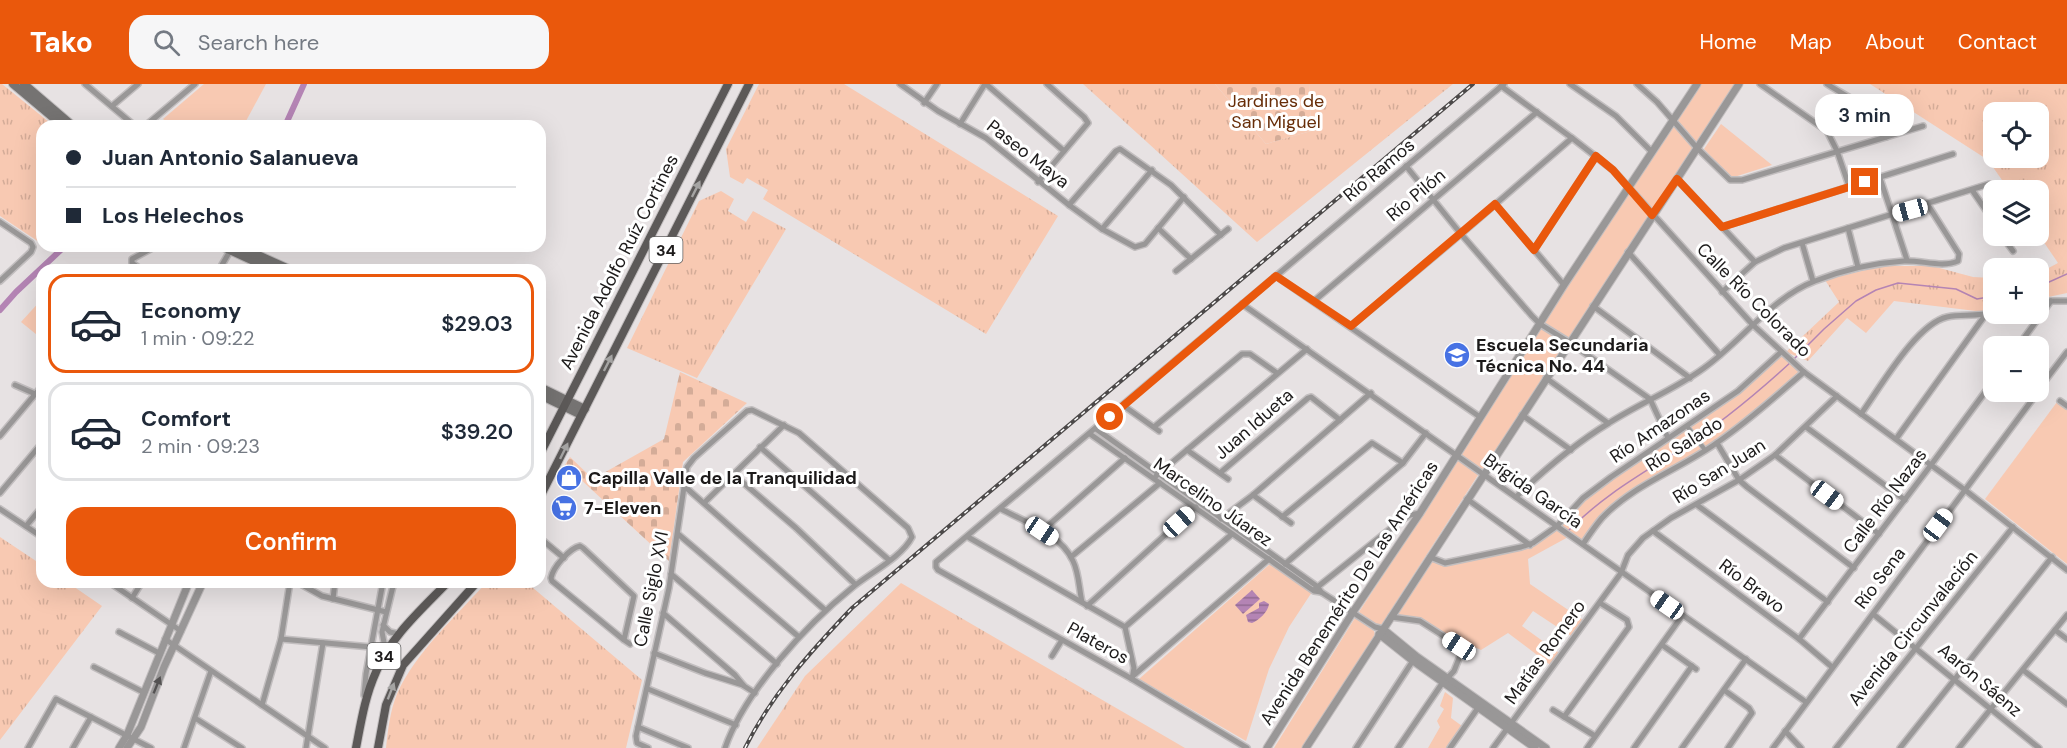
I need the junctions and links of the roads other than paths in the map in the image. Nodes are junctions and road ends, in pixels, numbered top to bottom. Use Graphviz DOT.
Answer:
graph roads {
  1 [pos="86,84"];
  2 [pos="138,84"];
  3 [pos="195,84"];
  4 [pos="728,84"];
  5 [pos="749,84"];
  6 [pos="900,84"];
  7 [pos="937,84"];
  8 [pos="986,84"];
  9 [pos="1047,84"];
  10 [pos="1570,84"];
  11 [pos="1637,84"];
  12 [pos="1697,84"];
  13 [pos="1739,84"];
  14 [pos="1760,84"];
  15 [pos="1827,84"];
  16 [pos="18,85"];
  17 [pos="1503,85"];
  18 [pos="924,103"];
  19 [pos="112,106"];
  20 [pos="1537,112"];
  21 [pos="56,120"];
  22 [pos="65,120"];
  23 [pos="128,120"];
  24 [pos="152,120"];
  25 [pos="1674,120"];
  26 [pos="960,123"];
  27 [pos="1923,126"];
  28 [pos="1886,136"];
  29 [pos="1572,138"];
  30 [pos="1697,148"];
  31 [pos="1064,151"];
  32 [pos="1837,151"];
  33 [pos="1652,152"];
  34 [pos="1953,154"];
  35 [pos="1596,156"];
  36 [pos="1406,166"];
  37 [pos="1152,171"];
  38 [pos="1880,178"];
  39 [pos="1677,179"];
  40 [pos="1038,182"];
  41 [pos="1849,186"];
  42 [pos="1983,186"];
  43 [pos="1629,188"];
  44 [pos="1972,190"];
  45 [pos="1184,197"];
  46 [pos="1433,200"];
  47 [pos="1495,204"];
  48 [pos="1928,205"];
  49 [pos="1069,206"];
  50 [pos="1983,206"];
  51 [pos="1652,215"];
  52 [pos="1891,215"];
  53 [pos="0,222"];
  54 [pos="1722,227"];
  55 [pos="1158,228"];
  56 [pos="1848,228"];
  57 [pos="1102,229"];
  58 [pos="1228,229"];
  59 [pos="1461,234"];
  60 [pos="1221,235"];
  61 [pos="1802,243"];
  62 [pos="2009,246"];
  63 [pos="1534,250"];
  64 [pos="2013,251"];
  65 [pos="143,252"];
  66 [pos="241,252"];
  67 [pos="244,252"];
  68 [pos="1628,252"];
  69 [pos="1191,259"];
  70 [pos="1907,261"];
  71 [pos="1755,262"];
  72 [pos="133,264"];
  73 [pos="260,264"];
  74 [pos="275,264"];
  75 [pos="1858,267"];
  76 [pos="1176,271"];
  77 [pos="1276,276"];
  78 [pos="0,281"];
  79 [pos="1813,281"];
  80 [pos="1564,285"];
  81 [pos="1722,292"];
  82 [pos="1314,301"];
  83 [pos="2049,301"];
  84 [pos="2067,301"];
  85 [pos="1242,304"];
  86 [pos="1593,306"];
  87 [pos="1983,314"];
  88 [pos="1983,318"];
  89 [pos="1540,324"];
  90 [pos="1753,325"];
  91 [pos="1351,326"];
  92 [pos="1569,342"];
  93 [pos="1307,349"];
  94 [pos="1781,352"];
  95 [pos="2067,352"];
  96 [pos="1720,355"];
  97 [pos="1804,372"];
  98 [pos="1277,373"];
  99 [pos="2049,376"];
  100 [pos="1546,378"];
  101 [pos="1690,378"];
  102 [pos="15,385"];
  103 [pos="546,391"];
  104 [pos="1371,393"];
  105 [pos="35,394"];
  106 [pos="1983,395"];
  107 [pos="1837,396"];
  108 [pos="546,397"];
  109 [pos="1650,399"];
  110 [pos="2060,401"];
  111 [pos="2030,402"];
  112 [pos="566,404"];
  113 [pos="1124,406"];
  114 [pos="2067,406"];
  115 [pos="583,412"];
  116 [pos="1861,414"];
  117 [pos="1522,415"];
  118 [pos="1480,417"];
  119 [pos="1340,420"];
  120 [pos="1608,423"];
  121 [pos="784,424"];
  122 [pos="1687,426"];
  123 [pos="1154,427"];
  124 [pos="1806,427"];
  125 [pos="1096,429"];
  126 [pos="1159,431"];
  127 [pos="1426,433"];
  128 [pos="1090,434"];
  129 [pos="0,435"];
  130 [pos="1668,438"];
  131 [pos="1896,439"];
  132 [pos="546,442"];
  133 [pos="1717,443"];
  134 [pos="760,447"];
  135 [pos="36,450"];
  136 [pos="1187,450"];
  137 [pos="1571,450"];
  138 [pos="1705,450"];
  139 [pos="1456,454"];
  140 [pos="1775,455"];
  141 [pos="1125,458"];
  142 [pos="1403,463"];
  143 [pos="1931,465"];
  144 [pos="1220,473"];
  145 [pos="733,474"];
  146 [pos="1158,474"];
  147 [pos="1483,474"];
  148 [pos="1153,478"];
  149 [pos="1227,479"];
  150 [pos="1739,480"];
  151 [pos="1160,483"];
  152 [pos="546,485"];
  153 [pos="683,485"];
  154 [pos="1965,490"];
  155 [pos="0,493"];
  156 [pos="1252,495"];
  157 [pos="1516,497"];
  158 [pos="1467,499"];
  159 [pos="1905,500"];
  160 [pos="704,503"];
  161 [pos="1697,505"];
  162 [pos="1197,506"];
  163 [pos="0,508"];
  164 [pos="1001,509"];
  165 [pos="1420,513"];
  166 [pos="36,514"];
  167 [pos="1282,517"];
  168 [pos="1221,519"];
  169 [pos="1291,523"];
  170 [pos="26,526"];
  171 [pos="1557,526"];
  172 [pos="2013,527"];
  173 [pos="1042,531"];
  174 [pos="1653,531"];
  175 [pos="36,533"];
  176 [pos="678,534"];
  177 [pos="1232,534"];
  178 [pos="1879,534"];
  179 [pos="968,537"];
  180 [pos="546,543"];
  181 [pos="1530,544"];
  182 [pos="1583,544"];
  183 [pos="1071,557"];
  184 [pos="1430,557"];
  185 [pos="2052,557"];
  186 [pos="564,558"];
  187 [pos="1269,559"];
  188 [pos="889,560"];
  189 [pos="1285,564"];
  190 [pos="935,565"];
  191 [pos="1854,568"];
  192 [pos="2067,570"];
  193 [pos="1621,573"];
  194 [pos="671,574"];
  195 [pos="855,584"];
  196 [pos="118,588"];
  197 [pos="138,588"];
  198 [pos="186,588"];
  199 [pos="200,588"];
  200 [pos="289,588"];
  201 [pos="308,588"];
  202 [pos="334,588"];
  203 [pos="382,588"];
  204 [pos="392,588"];
  205 [pos="442,588"];
  206 [pos="472,588"];
  207 [pos="1317,590"];
  208 [pos="132,598"];
  209 [pos="333,598"];
  210 [pos="1828,602"];
  211 [pos="1600,603"];
  212 [pos="1085,604"];
  213 [pos="378,609"];
  214 [pos="825,610"];
  215 [pos="386,612"];
  216 [pos="1353,612"];
  217 [pos="663,613"];
  218 [pos="1872,614"];
  219 [pos="2067,615"];
  220 [pos="1682,616"];
  221 [pos="1391,617"];
  222 [pos="171,625"];
  223 [pos="383,625"];
  224 [pos="1125,627"];
  225 [pos="1379,630"];
  226 [pos="2055,630"];
  227 [pos="181,631"];
  228 [pos="119,632"];
  229 [pos="400,634"];
  230 [pos="799,637"];
  231 [pos="165,639"];
  232 [pos="281,639"];
  233 [pos="1799,639"];
  234 [pos="2067,639"];
  235 [pos="1062,640"];
  236 [pos="323,643"];
  237 [pos="174,645"];
  238 [pos="1662,645"];
  239 [pos="1916,647"];
  240 [pos="371,648"];
  241 [pos="159,653"];
  242 [pos="386,653"];
  243 [pos="654,653"];
  244 [pos="1052,656"];
  245 [pos="1414,659"];
  246 [pos="1746,659"];
  247 [pos="777,664"];
  248 [pos="94,667"];
  249 [pos="1832,667"];
  250 [pos="2023,670"];
  251 [pos="211,671"];
  252 [pos="1133,677"];
  253 [pos="1445,680"];
  254 [pos="1956,680"];
  255 [pos="744,686"];
  256 [pos="648,689"];
  257 [pos="1724,690"];
  258 [pos="143,692"];
  259 [pos="755,693"];
  260 [pos="1806,702"];
  261 [pos="2067,704"];
  262 [pos="262,705"];
  263 [pos="1480,705"];
  264 [pos="364,706"];
  265 [pos="1991,709"];
  266 [pos="1553,710"];
  267 [pos="91,717"];
  268 [pos="1564,717"];
  269 [pos="195,718"];
  270 [pos="736,725"];
  271 [pos="1509,726"];
  272 [pos="638,727"];
  273 [pos="1785,730"];
  274 [pos="130,736"];
  275 [pos="308,736"];
  276 [pos="1595,736"];
  277 [pos="1539,747"];
  278 [pos="28,748"];
  279 [pos="73,748"];
  280 [pos="119,748"];
  281 [pos="128,748"];
  282 [pos="151,748"];
  283 [pos="184,748"];
  284 [pos="242,748"];
  285 [pos="306,748"];
  286 [pos="325,748"];
  287 [pos="356,748"];
  288 [pos="378,748"];
  289 [pos="648,748"];
  290 [pos="688,748"];
  291 [pos="725,748"];
  292 [pos="1247,748"];
  293 [pos="1268,748"];
  294 [pos="1306,748"];
  295 [pos="1356,748"];
  296 [pos="1398,748"];
  297 [pos="1450,748"];
  298 [pos="1493,748"];
  299 [pos="1587,748"];
  300 [pos="1634,748"];
  301 [pos="1682,748"];
  302 [pos="1728,748"];
  303 [pos="1773,748"];
  304 [pos="1801,748"];
  305 [pos="1836,748"];
  306 [pos="1900,748"];
  307 [pos="1959,748"];
  308 [pos="2039,748"];
  1 -- 19 [label="street"];
  2 -- 19 [label="street"];
  3 -- 24 [label="street"];
  4 -- 112 [label="main road, Avenida Adolfo Ruíz Cortines / 34"];
  115 -- 5 [label="main road, Avenida Adolfo Ruíz Cortines / 34, one-way"];
  6 -- 18 [label="street, Paseo Maya"];
  7 -- 18 [label="street"];
  8 -- 26 [label="street"];
  8 -- 31 [label="street"];
  9 -- 31 [label="street"];
  10 -- 33 [label="street"];
  11 -- 25 [label="street"];
  12 -- 25 [label="street, Avenida Benemérito De Las Américas"];
  13 -- 30 [label="street"];
  14 -- 32 [label="street"];
  15 -- 28 [label="street"];
  16 -- 21 [label="main road"];
  16 -- 22 [label="main road"];
  17 -- 20 [label="street, Calle Río Colorado"];
  17 -- 36 [label="street, Río Ramos"];
  18 -- 26 [label="street, Paseo Maya"];
  19 -- 23 [label="street"];
  20 -- 29 [label="street, Calle Río Colorado"];
  20 -- 46 [label="street, Río Pilón"];
  25 -- 30 [label="street"];
  25 -- 33 [label="street, Avenida Benemérito De Las Américas"];
  26 -- 40 [label="street, Paseo Maya"];
  27 -- 28 [label="street"];
  28 -- 32 [label="street"];
  29 -- 35 [label="street, Calle Río Colorado"];
  29 -- 47 [label="street"];
  30 -- 32 [label="street"];
  30 -- 39 [label="street"];
  31 -- 40 [label="street"];
  32 -- 41 [label="street"];
  33 -- 43 [label="street, Avenida Benemérito De Las Américas"];
  34 -- 38 [label="street"];
  35 -- 43 [label="street, Calle Río Colorado"];
  35 -- 63 [label="street"];
  36 -- 46 [label="street"];
  36 -- 77 [label="street, Río Ramos"];
  37 -- 45 [label="street"];
  37 -- 49 [label="street"];
  37 -- 57 [label="street"];
  38 -- 41 [label="street"];
  38 -- 52 [label="street"];
  39 -- 51 [label="street"];
  39 -- 54 [label="street"];
  40 -- 49 [label="street, Paseo Maya"];
  41 -- 54 [label="street"];
  42 -- 44 [label="street"];
  43 -- 51 [label="street, Calle Río Colorado"];
  43 -- 80 [label="street, Avenida Benemérito De Las Américas"];
  44 -- 48 [label="street"];
  44 -- 50 [label="street"];
  45 -- 55 [label="street"];
  45 -- 60 [label="street"];
  46 -- 59 [label="street"];
  46 -- 82 [label="street, Río Pilón"];
  47 -- 59 [label="street"];
  47 -- 63 [label="street"];
  48 -- 52 [label="street"];
  48 -- 70 [label="street"];
  49 -- 57 [label="street, Paseo Maya"];
  51 -- 68 [label="street"];
  51 -- 81 [label="street, Calle Río Colorado"];
  52 -- 56 [label="street"];
  52 -- 70 [label="street"];
  53 -- 78 [label="street"];
  54 -- 71 [label="street"];
  55 -- 57 [label="street, Paseo Maya"];
  55 -- 69 [label="street"];
  56 -- 61 [label="street"];
  56 -- 75 [label="street"];
  58 -- 60 [label="street"];
  59 -- 89 [label="street"];
  59 -- 91 [label="street"];
  60 -- 69 [label="street"];
  61 -- 71 [label="street"];
  61 -- 79 [label="street"];
  62 -- 64 [label="street"];
  63 -- 80 [label="street"];
  65 -- 72 [label="street"];
  66 -- 73 [label="main road"];
  67 -- 74 [label="main road"];
  68 -- 86 [label="street"];
  68 -- 96 [label="street"];
  69 -- 76 [label="street"];
  70 -- 75 [label="street"];
  71 -- 81 [label="street"];
  75 -- 79 [label="street"];
  77 -- 82 [label="street"];
  77 -- 85 [label="street, Río Ramos"];
  79 -- 90 [label="street"];
  80 -- 89 [label="street, Avenida Benemérito De Las Américas"];
  81 -- 90 [label="street, Calle Río Colorado"];
  82 -- 91 [label="street"];
  83 -- 84 [label="street"];
  85 -- 93 [label="street, Brígida García"];
  85 -- 113 [label="street, Río Ramos"];
  86 -- 92 [label="street"];
  86 -- 101 [label="street"];
  87 -- 116 [label="street"];
  88 -- 131 [label="street"];
  89 -- 92 [label="street"];
  89 -- 118 [label="street, Avenida Benemérito De Las Américas"];
  90 -- 94 [label="street, Calle Río Colorado"];
  90 -- 96 [label="street"];
  91 -- 118 [label="street"];
  92 -- 100 [label="street"];
  92 -- 109 [label="street"];
  93 -- 98 [label="street"];
  93 -- 104 [label="street, Brígida García"];
  94 -- 97 [label="street, Calle Río Colorado"];
  94 -- 122 [label="street, Río Amazonas"];
  95 -- 99 [label="street, Río Sena"];
  96 -- 101 [label="street"];
  97 -- 107 [label="street, Calle Río Colorado"];
  97 -- 133 [label="street, Río Salado"];
  98 -- 123 [label="street"];
  98 -- 136 [label="street"];
  100 -- 117 [label="street"];
  100 -- 120 [label="street"];
  101 -- 109 [label="street"];
  102 -- 105 [label="street"];
  103 -- 112 [label="main road"];
  104 -- 119 [label="street"];
  104 -- 127 [label="street, Brígida García"];
  105 -- 129 [label="street"];
  106 -- 143 [label="street, Calle Río Nazas"];
  107 -- 116 [label="street, Calle Río Colorado"];
  107 -- 124 [label="street, Río San Juan"];
  108 -- 112 [label="main road"];
  109 -- 120 [label="street"];
  109 -- 130 [label="street"];
  110 -- 114 [label="street"];
  111 -- 154 [label="street, Río Sena"];
  112 -- 115 [label="main road"];
  112 -- 132 [label="main road, Avenida Adolfo Ruíz Cortines / 34"];
  113 -- 123 [label="street"];
  113 -- 125 [label="street, Río Ramos"];
  152 -- 115 [label="main road, Avenida Adolfo Ruíz Cortines / 34, one-way"];
  116 -- 131 [label="street, Calle Río Colorado"];
  117 -- 137 [label="street"];
  117 -- 147 [label="street"];
  118 -- 139 [label="street, Avenida Benemérito De Las Américas"];
  119 -- 144 [label="street, Juan Idueta"];
  119 -- 156 [label="street"];
  120 -- 137 [label="street"];
  121 -- 134 [label="street"];
  121 -- 153 [label="street, Calle Siglo XVI"];
  121 -- 188 [label="street"];
  122 -- 130 [label="street, Río Amazonas"];
  122 -- 138 [label="street"];
  123 -- 126 [label="street"];
  124 -- 140 [label="street, Río San Juan"];
  124 -- 159 [label="street"];
  125 -- 128 [label="street, Río Ramos"];
  125 -- 146 [label="street, Marcelino Júarez"];
  127 -- 139 [label="street, Brígida García"];
  127 -- 142 [label="street"];
  128 -- 141 [label="street, Marcelino Júarez"];
  128 -- 164 [label="street, Río Ramos"];
  130 -- 171 [label="street, Río Amazonas"];
  131 -- 143 [label="street, Calle Río Colorado"];
  133 -- 138 [label="street, Río Salado"];
  133 -- 150 [label="street"];
  134 -- 145 [label="street"];
  134 -- 188 [label="street"];
  135 -- 155 [label="street"];
  136 -- 144 [label="street, Juan Idueta"];
  136 -- 146 [label="street"];
  137 -- 157 [label="street"];
  138 -- 182 [label="street, Río Salado"];
  139 -- 147 [label="street, Brígida García"];
  139 -- 165 [label="street, Avenida Benemérito De Las Américas"];
  140 -- 150 [label="street, Río San Juan"];
  140 -- 178 [label="street"];
  141 -- 148 [label="street, Marcelino Júarez"];
  141 -- 173 [label="street"];
  142 -- 167 [label="street"];
  142 -- 189 [label="street"];
  143 -- 154 [label="street, Calle Río Colorado"];
  143 -- 159 [label="street, Calle Río Nazas"];
  144 -- 149 [label="street"];
  145 -- 160 [label="street"];
  145 -- 195 [label="street"];
  146 -- 148 [label="street"];
  146 -- 162 [label="street, Marcelino Júarez"];
  147 -- 157 [label="street, Brígida García"];
  147 -- 158 [label="street"];
  148 -- 151 [label="street, Marcelino Júarez"];
  150 -- 161 [label="street, Río San Juan"];
  150 -- 191 [label="street"];
  151 -- 162 [label="street, Marcelino Júarez"];
  151 -- 183 [label="street"];
  153 -- 160 [label="street"];
  153 -- 176 [label="street, Calle Siglo XVI"];
  154 -- 172 [label="street, Calle Río Colorado"];
  154 -- 218 [label="street, Río Sena"];
  156 -- 167 [label="street"];
  156 -- 168 [label="street"];
  157 -- 171 [label="street, Brígida García"];
  158 -- 181 [label="street"];
  158 -- 184 [label="street"];
  159 -- 178 [label="street, Calle Río Nazas"];
  160 -- 214 [label="street"];
  161 -- 174 [label="street, Río San Juan"];
  161 -- 210 [label="street"];
  162 -- 168 [label="street, Marcelino Júarez"];
  162 -- 177 [label="street, Marcelino Júarez"];
  162 -- 212 [label="street"];
  163 -- 170 [label="street"];
  164 -- 173 [label="street"];
  164 -- 179 [label="street, Río Ramos"];
  165 -- 207 [label="street"];
  165 -- 216 [label="street, Avenida Benemérito De Las Américas"];
  166 -- 170 [label="street"];
  167 -- 169 [label="street"];
  168 -- 189 [label="street, Marcelino Júarez"];
  170 -- 175 [label="street"];
  171 -- 181 [label="street, Río Amazonas"];
  171 -- 182 [label="street, Brígida García"];
  172 -- 185 [label="street, Calle Río Colorado"];
  172 -- 239 [label="street, Avenida Circunvalación"];
  173 -- 183 [label="street"];
  174 -- 193 [label="street, Río San Juan"];
  174 -- 233 [label="street, Río Bravo"];
  176 -- 194 [label="street, Calle Siglo XVI"];
  176 -- 230 [label="street"];
  177 -- 187 [label="street, Marcelino Júarez"];
  177 -- 224 [label="street"];
  178 -- 191 [label="street, Calle Río Nazas"];
  179 -- 190 [label="street, Río Ramos"];
  179 -- 212 [label="street"];
  180 -- 186 [label="street"];
  181 -- 184 [label="street"];
  182 -- 193 [label="street, Brígida García"];
  183 -- 212 [label="street"];
  184 -- 221 [label="street"];
  185 -- 192 [label="street, Calle Río Colorado"];
  185 -- 254 [label="street"];
  186 -- 186 [label="street"];
  187 -- 207 [label="street, Marcelino Júarez"];
  187 -- 252 [label="street"];
  188 -- 195 [label="street"];
  189 -- 207 [label="street, Marcelino Júarez"];
  190 -- 235 [label="street, Plateros"];
  191 -- 210 [label="street, Calle Río Nazas"];
  193 -- 211 [label="street, Matías Romero"];
  193 -- 220 [label="street, Brígida García"];
  194 -- 217 [label="street, Calle Siglo XVI"];
  194 -- 247 [label="street"];
  195 -- 214 [label="street"];
  196 -- 208 [label="street"];
  197 -- 208 [label="street"];
  198 -- 222 [label="street"];
  199 -- 227 [label="street"];
  200 -- 232 [label="street"];
  201 -- 209 [label="street"];
  202 -- 209 [label="street"];
  203 -- 213 [label="street"];
  204 -- 215 [label="street"];
  205 -- 229 [label="main road, 34"];
  288 -- 206 [label="main road, 34, one-way"];
  207 -- 216 [label="street, Marcelino Júarez"];
  208 -- 222 [label="street"];
  209 -- 213 [label="street"];
  210 -- 233 [label="street, Calle Río Nazas"];
  211 -- 268 [label="street"];
  211 -- 271 [label="street, Matías Romero"];
  212 -- 224 [label="street"];
  213 -- 215 [label="street"];
  213 -- 240 [label="street"];
  214 -- 230 [label="street"];
  215 -- 223 [label="street"];
  216 -- 225 [label="street, Marcelino Júarez"];
  216 -- 293 [label="street, Avenida Benemérito De Las Américas"];
  217 -- 243 [label="street, Calle Siglo XVI"];
  217 -- 255 [label="street"];
  218 -- 239 [label="street, Aarón Sáenz"];
  218 -- 249 [label="street, Río Sena"];
  219 -- 226 [label="street"];
  220 -- 238 [label="street"];
  220 -- 246 [label="street, Brígida García"];
  221 -- 225 [label="street"];
  221 -- 253 [label="street"];
  222 -- 227 [label="street"];
  222 -- 231 [label="street"];
  223 -- 229 [label="street"];
  223 -- 242 [label="street"];
  224 -- 252 [label="street"];
  225 -- 245 [label="street, Marcelino Júarez"];
  225 -- 294 [label="street"];
  226 -- 234 [label="street"];
  226 -- 250 [label="street"];
  227 -- 237 [label="street"];
  228 -- 241 [label="street"];
  229 -- 242 [label="main road, 34"];
  230 -- 247 [label="street"];
  231 -- 237 [label="street"];
  231 -- 241 [label="street"];
  232 -- 236 [label="street"];
  232 -- 262 [label="street"];
  233 -- 249 [label="street, Río Bravo"];
  235 -- 244 [label="street"];
  235 -- 252 [label="street, Plateros"];
  236 -- 240 [label="street"];
  236 -- 275 [label="street"];
  237 -- 251 [label="street"];
  274 -- 237 [label="street, one-way"];
  238 -- 276 [label="street"];
  238 -- 300 [label="street"];
  239 -- 254 [label="street, Aarón Sáenz"];
  239 -- 305 [label="street, Avenida Circunvalación"];
  240 -- 264 [label="street"];
  241 -- 258 [label="street"];
  242 -- 264 [label="main road, 34"];
  243 -- 255 [label="street"];
  243 -- 256 [label="street, Calle Siglo XVI"];
  245 -- 253 [label="street, Marcelino Júarez"];
  245 -- 295 [label="street"];
  246 -- 257 [label="street"];
  246 -- 260 [label="street, Brígida García"];
  247 -- 259 [label="street"];
  248 -- 258 [label="street"];
  249 -- 260 [label="street, Río Sena"];
  250 -- 261 [label="street, Aarón Sáenz"];
  250 -- 265 [label="street"];
  251 -- 262 [label="street"];
  251 -- 269 [label="street"];
  252 -- 292 [label="street, Plateros"];
  253 -- 263 [label="street, Marcelino Júarez"];
  253 -- 296 [label="street"];
  254 -- 265 [label="street, Aarón Sáenz"];
  254 -- 306 [label="street"];
  255 -- 259 [label="street"];
  256 -- 270 [label="street"];
  256 -- 272 [label="street, Calle Siglo XVI"];
  257 -- 301 [label="street"];
  257 -- 302 [label="street"];
  258 -- 274 [label="street"];
  259 -- 270 [label="street"];
  260 -- 273 [label="street, Río Sena"];
  262 -- 275 [label="street"];
  263 -- 271 [label="street, Marcelino Júarez"];
  263 -- 297 [label="street"];
  264 -- 287 [label="main road, 34"];
  265 -- 307 [label="street"];
  265 -- 308 [label="street, Aarón Sáenz"];
  266 -- 268 [label="street"];
  267 -- 274 [label="street"];
  267 -- 278 [label="street"];
  267 -- 279 [label="street"];
  268 -- 276 [label="street"];
  269 -- 283 [label="street"];
  269 -- 284 [label="street"];
  270 -- 291 [label="street"];
  271 -- 277 [label="street, Marcelino Júarez"];
  271 -- 298 [label="street, Matías Romero"];
  272 -- 289 [label="street, Calle Siglo XVI"];
  272 -- 290 [label="street"];
  273 -- 303 [label="street, Río Sena"];
  273 -- 304 [label="street"];
  274 -- 280 [label="street"];
  274 -- 281 [label="street"];
  274 -- 282 [label="street"];
  275 -- 285 [label="street"];
  275 -- 286 [label="street"];
  276 -- 299 [label="street"];
}
